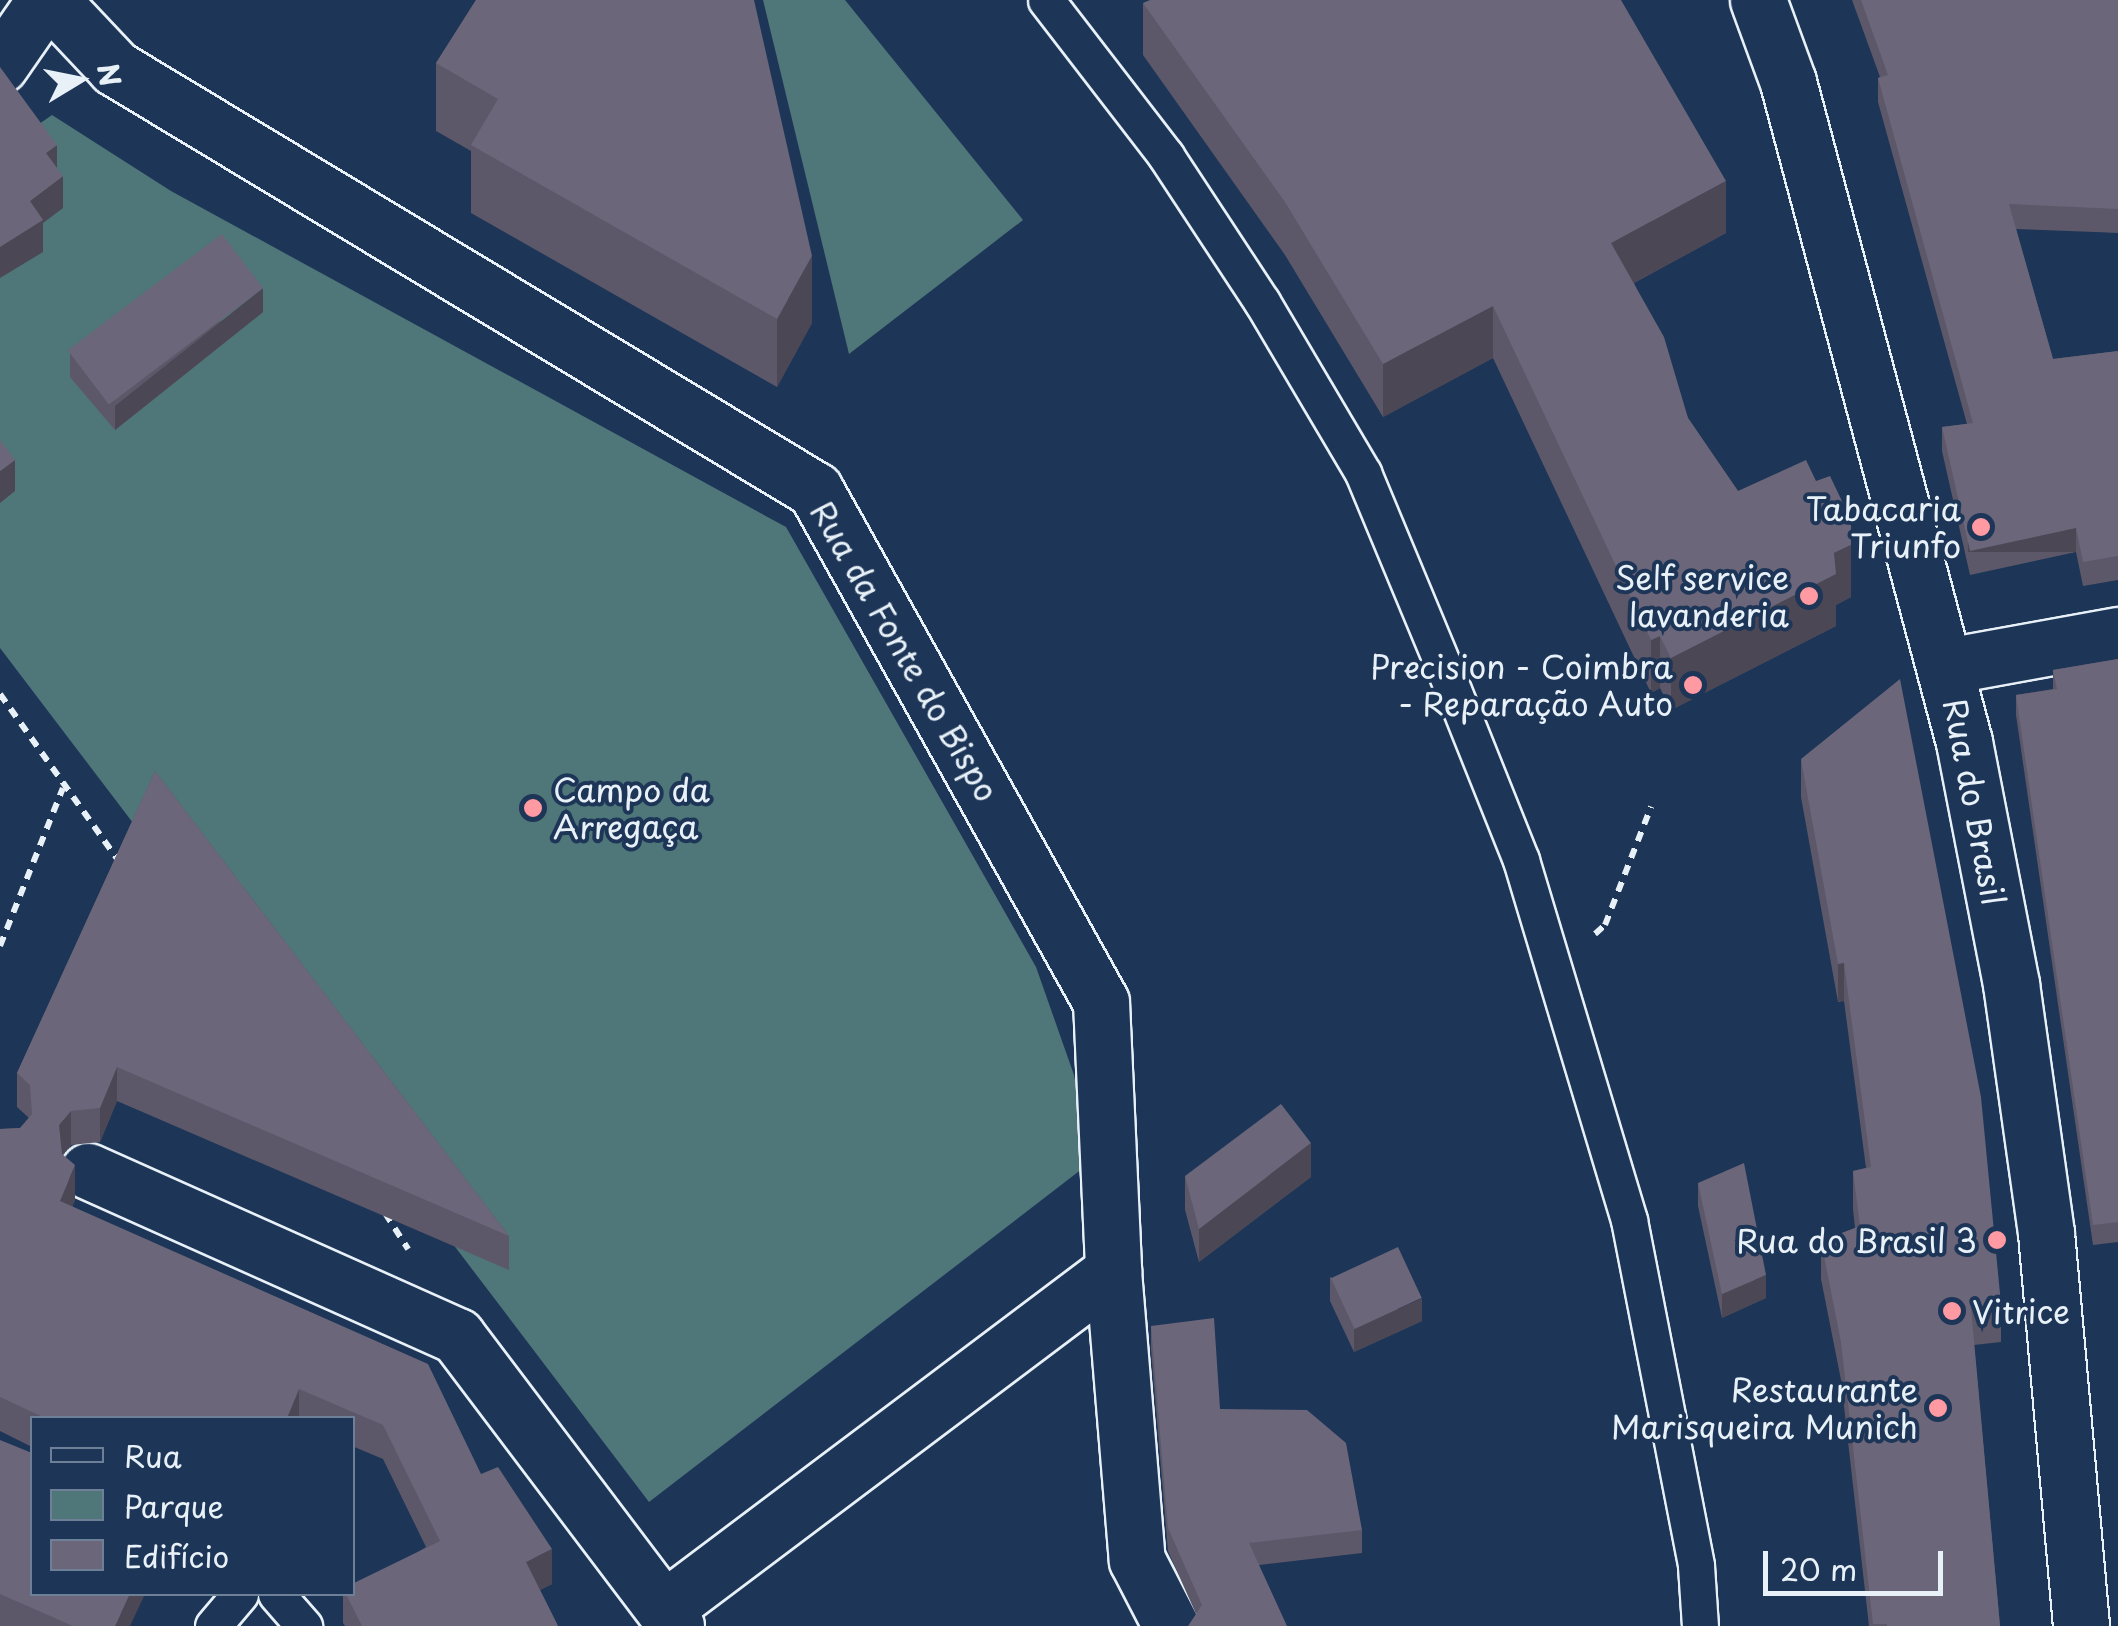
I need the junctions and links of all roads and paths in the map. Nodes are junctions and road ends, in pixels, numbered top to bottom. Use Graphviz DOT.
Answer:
graph roads {
  1 [pos="48,0"];
  2 [pos="1046,0"];
  3 [pos="1758,0"];
  4 [pos="0,65"];
  5 [pos="2118,635"];
  6 [pos="1947,666"];
  7 [pos="0,694"];
  8 [pos="63,787"];
  9 [pos="122,866"];
  10 [pos="0,946"];
  11 [pos="88,1171"];
  12 [pos="372,1197"];
  13 [pos="414,1259"];
  14 [pos="1113,1271"];
  15 [pos="1138,1560"];
  16 [pos="238,1596"];
  17 [pos="278,1596"];
  18 [pos="670,1617"];
  19 [pos="213,1626"];
  20 [pos="304,1626"];
  21 [pos="1125,1626"];
  22 [pos="1171,1626"];
  23 [pos="1700,1626"];
  24 [pos="2082,1626"];
  1 -- 4 [label="street"];
  1 -- 14 [label="street, Rua da Fonte do Bispo"];
  2 -- 23 [label="lane"];
  3 -- 6 [label="street, Rua do Brasil"];
  5 -- 6 [label="street"];
  6 -- 24 [label="street, Rua do Brasil"];
  7 -- 8 [label="path"];
  8 -- 9 [label="path"];
  8 -- 10 [label="path"];
  11 -- 18 [label="street"];
  12 -- 13 [label="path"];
  14 -- 15 [label="street, Rua da Fonte do Bispo"];
  14 -- 18 [label="street"];
  15 -- 21 [label="street"];
  15 -- 22 [label="street, Rua da Fonte do Bispo"];
  16 -- 19 [label="lane"];
  17 -- 20 [label="lane"];
}
